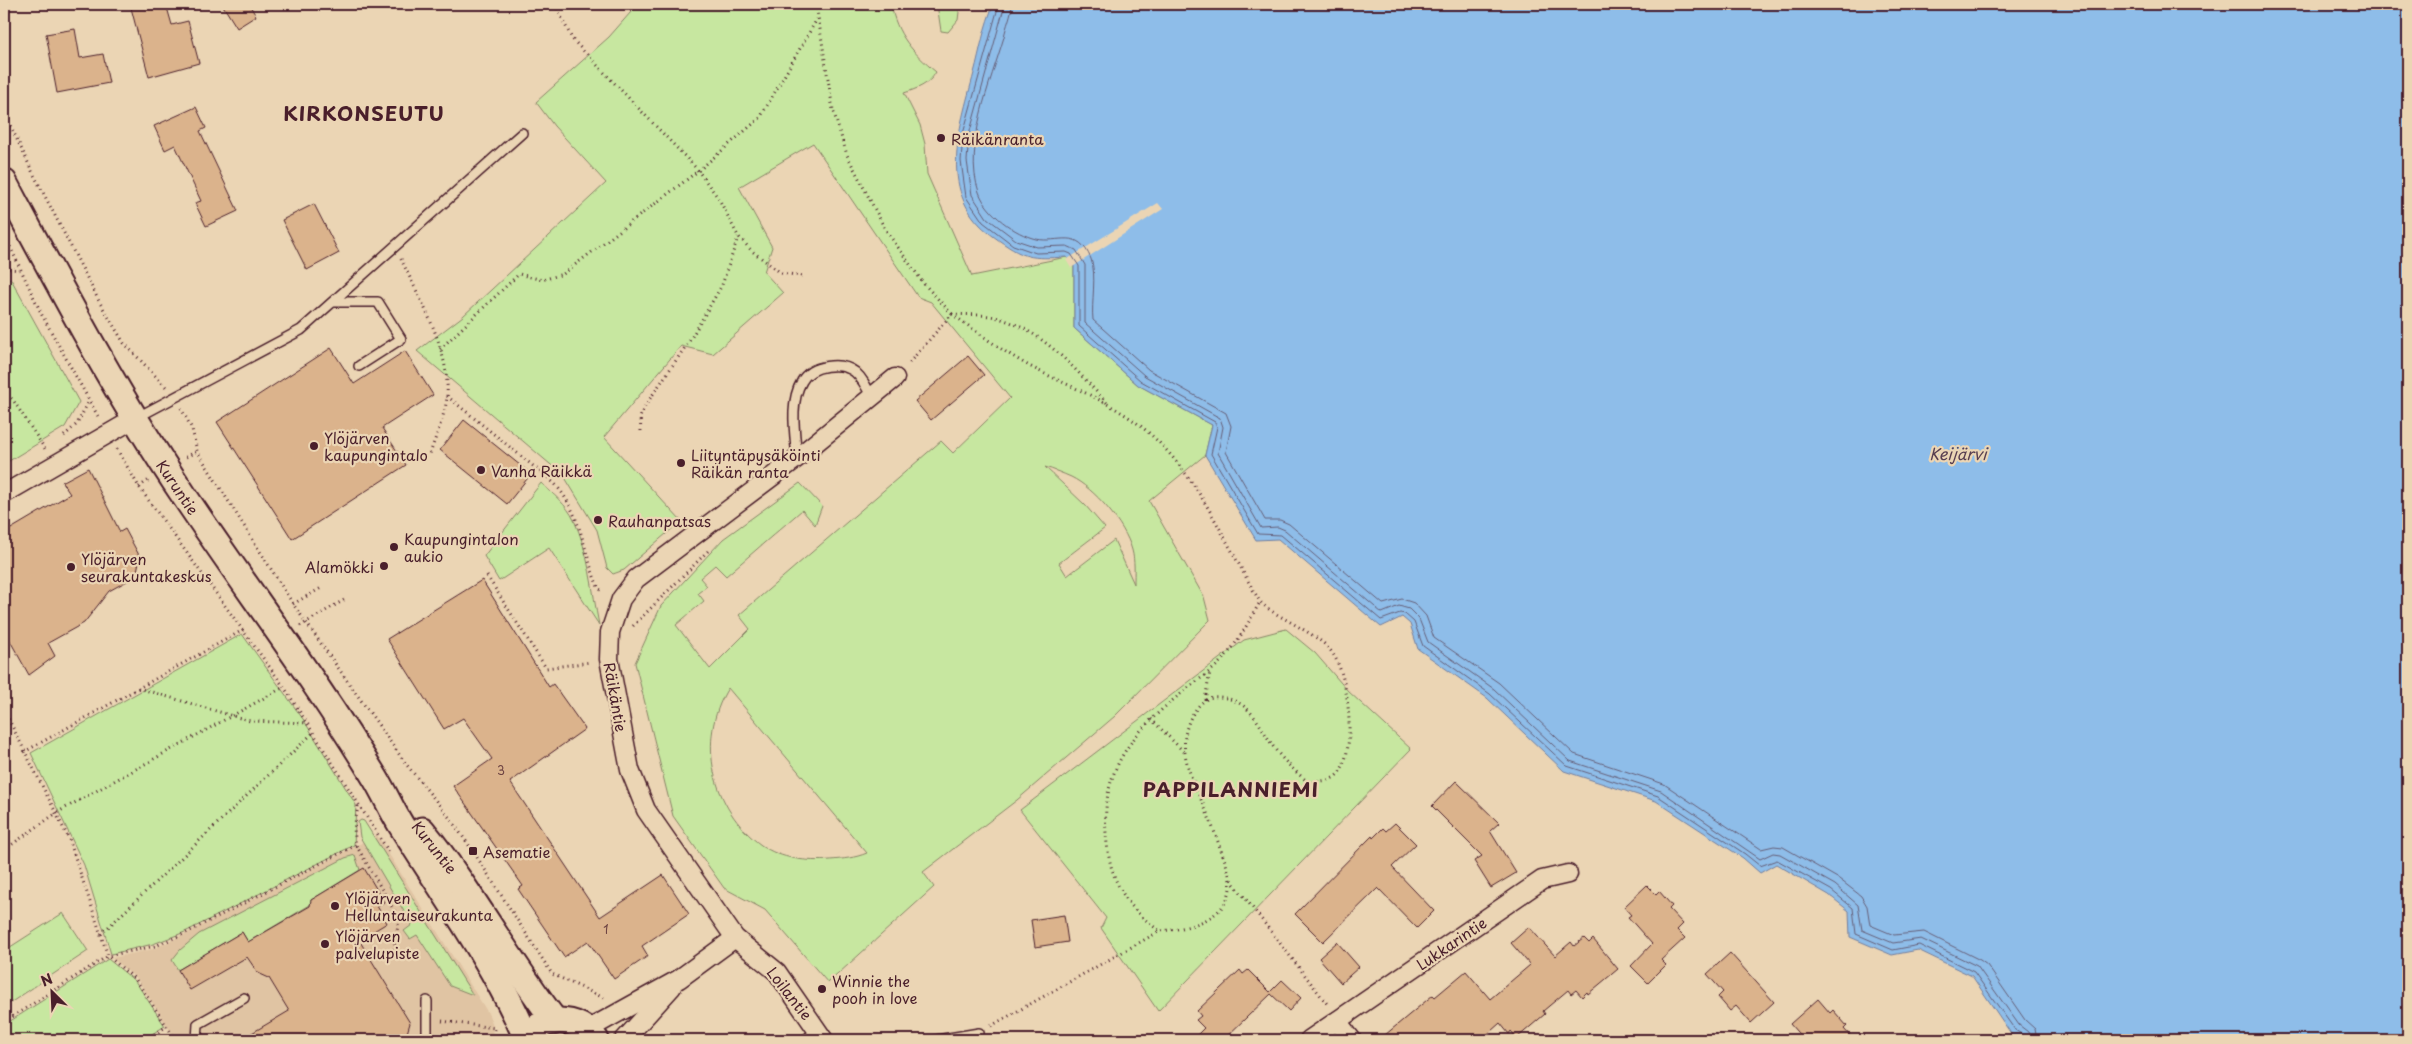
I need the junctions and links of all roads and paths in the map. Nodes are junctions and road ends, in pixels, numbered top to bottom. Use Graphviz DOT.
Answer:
graph roads {
  1 [pos="555,4"];
  2 [pos="816,4"];
  3 [pos="817,19"];
  4 [pos="4,112"];
  5 [pos="522,133"];
  6 [pos="698,171"];
  7 [pos="4,182"];
  8 [pos="4,234"];
  9 [pos="738,236"];
  10 [pos="396,248"];
  11 [pos="4,268"];
  12 [pos="20,270"];
  13 [pos="803,276"];
  14 [pos="334,302"];
  15 [pos="952,314"];
  16 [pos="440,349"];
  17 [pos="360,366"];
  18 [pos="895,378"];
  19 [pos="4,391"];
  20 [pos="447,396"];
  21 [pos="176,398"];
  22 [pos="872,398"];
  23 [pos="1109,405"];
  24 [pos="134,419"];
  25 [pos="641,431"];
  26 [pos="107,433"];
  27 [pos="46,450"];
  28 [pos="430,454"];
  29 [pos="797,458"];
  30 [pos="4,494"];
  31 [pos="710,549"];
  32 [pos="487,576"];
  33 [pos="323,587"];
  34 [pos="621,599"];
  35 [pos="344,600"];
  36 [pos="1260,602"];
  37 [pos="293,604"];
  38 [pos="307,622"];
  39 [pos="632,627"];
  40 [pos="243,630"];
  41 [pos="609,659"];
  42 [pos="1210,671"];
  43 [pos="284,687"];
  44 [pos="138,688"];
  45 [pos="1205,700"];
  46 [pos="4,710"];
  47 [pos="231,716"];
  48 [pos="1151,719"];
  49 [pos="308,723"];
  50 [pos="314,732"];
  51 [pos="24,752"];
  52 [pos="1184,752"];
  53 [pos="376,777"];
  54 [pos="358,805"];
  55 [pos="58,812"];
  56 [pos="356,845"];
  57 [pos="4,850"];
  58 [pos="390,855"];
  59 [pos="1568,874"];
  60 [pos="1230,880"];
  61 [pos="1160,931"];
  62 [pos="101,934"];
  63 [pos="735,938"];
  64 [pos="394,949"];
  65 [pos="108,956"];
  66 [pos="678,979"];
  67 [pos="244,998"];
  68 [pos="427,1001"];
  69 [pos="618,1013"];
  70 [pos="428,1019"];
  71 [pos="493,1021"];
  72 [pos="555,1021"];
  73 [pos="1337,1021"];
  74 [pos="4,1022"];
  75 [pos="167,1026"];
  76 [pos="495,1028"];
  77 [pos="980,1032"];
  78 [pos="591,1035"];
  79 [pos="816,1037"];
  80 [pos="525,1039"];
  81 [pos="146,1040"];
  82 [pos="176,1040"];
  83 [pos="197,1040"];
  84 [pos="427,1040"];
  85 [pos="494,1040"];
  86 [pos="624,1040"];
  87 [pos="937,1040"];
  88 [pos="1309,1040"];
  89 [pos="1352,1040"];
  1 -- 6 [label="path"];
  2 -- 3 [label="path"];
  3 -- 6 [label="path"];
  3 -- 15 [label="path"];
  4 -- 21 [label="path"];
  5 -- 10 [label="lane"];
  6 -- 9 [label="path"];
  6 -- 16 [label="path"];
  7 -- 24 [label="main road, Kuruntie"];
  8 -- 12 [label="path"];
  9 -- 13 [label="path"];
  9 -- 25 [label="path"];
  10 -- 14 [label="lane"];
  10 -- 16 [label="path"];
  11 -- 12 [label="path"];
  12 -- 26 [label="path"];
  14 -- 17 [label="lane"];
  14 -- 21 [label="lane"];
  15 -- 18 [label="path"];
  15 -- 23 [label="path"];
  15 -- 23 [label="path"];
  16 -- 20 [label="path"];
  18 -- 22 [label="street, Räikäntie"];
  19 -- 27 [label="path"];
  20 -- 28 [label="path"];
  20 -- 34 [label="path"];
  21 -- 24 [label="lane"];
  21 -- 37 [label="path"];
  22 -- 29 [label="street, Räikäntie"];
  22 -- 29 [label="lane"];
  23 -- 36 [label="path"];
  24 -- 26 [label="street"];
  24 -- 53 [label="main road, Kuruntie"];
  26 -- 30 [label="street"];
  26 -- 40 [label="path"];
  29 -- 34 [label="street, Räikäntie"];
  31 -- 39 [label="path"];
  32 -- 41 [label="path"];
  33 -- 37 [label="path"];
  34 -- 41 [label="street, Räikäntie"];
  35 -- 38 [label="path"];
  36 -- 42 [label="path"];
  36 -- 45 [label="path"];
  37 -- 38 [label="path"];
  38 -- 69 [label="path"];
  40 -- 43 [label="path"];
  40 -- 44 [label="path"];
  41 -- 63 [label="street, Räikäntie"];
  42 -- 45 [label="path"];
  42 -- 48 [label="path"];
  43 -- 47 [label="path"];
  43 -- 49 [label="path"];
  44 -- 47 [label="path"];
  44 -- 51 [label="path"];
  45 -- 52 [label="path"];
  46 -- 51 [label="path"];
  47 -- 49 [label="path"];
  47 -- 55 [label="path"];
  48 -- 52 [label="path"];
  48 -- 61 [label="path"];
  49 -- 50 [label="path"];
  50 -- 54 [label="path"];
  50 -- 62 [label="path"];
  51 -- 55 [label="path"];
  52 -- 60 [label="path"];
  53 -- 72 [label="main road, Kuruntie"];
  53 -- 80 [label="main road, Kuruntie"];
  54 -- 56 [label="path"];
  54 -- 58 [label="path"];
  55 -- 57 [label="path"];
  55 -- 62 [label="path"];
  56 -- 64 [label="path"];
  56 -- 65 [label="path"];
  59 -- 73 [label="street, Lukkarintie"];
  60 -- 61 [label="path"];
  60 -- 73 [label="path"];
  61 -- 77 [label="path"];
  62 -- 65 [label="path"];
  63 -- 66 [label="street"];
  63 -- 79 [label="street, Loilantie"];
  65 -- 74 [label="path"];
  65 -- 75 [label="path"];
  66 -- 69 [label="street"];
  66 -- 86 [label="street"];
  67 -- 83 [label="lane"];
  68 -- 70 [label="lane"];
  69 -- 78 [label="street"];
  70 -- 76 [label="path"];
  70 -- 84 [label="lane"];
  71 -- 76 [label="path"];
  72 -- 78 [label="main road"];
  72 -- 80 [label="main road"];
  73 -- 88 [label="street, Lukkarintie"];
  73 -- 89 [label="street"];
  75 -- 81 [label="path"];
  75 -- 82 [label="path"];
  76 -- 85 [label="path"];
  77 -- 87 [label="lane"];
}
